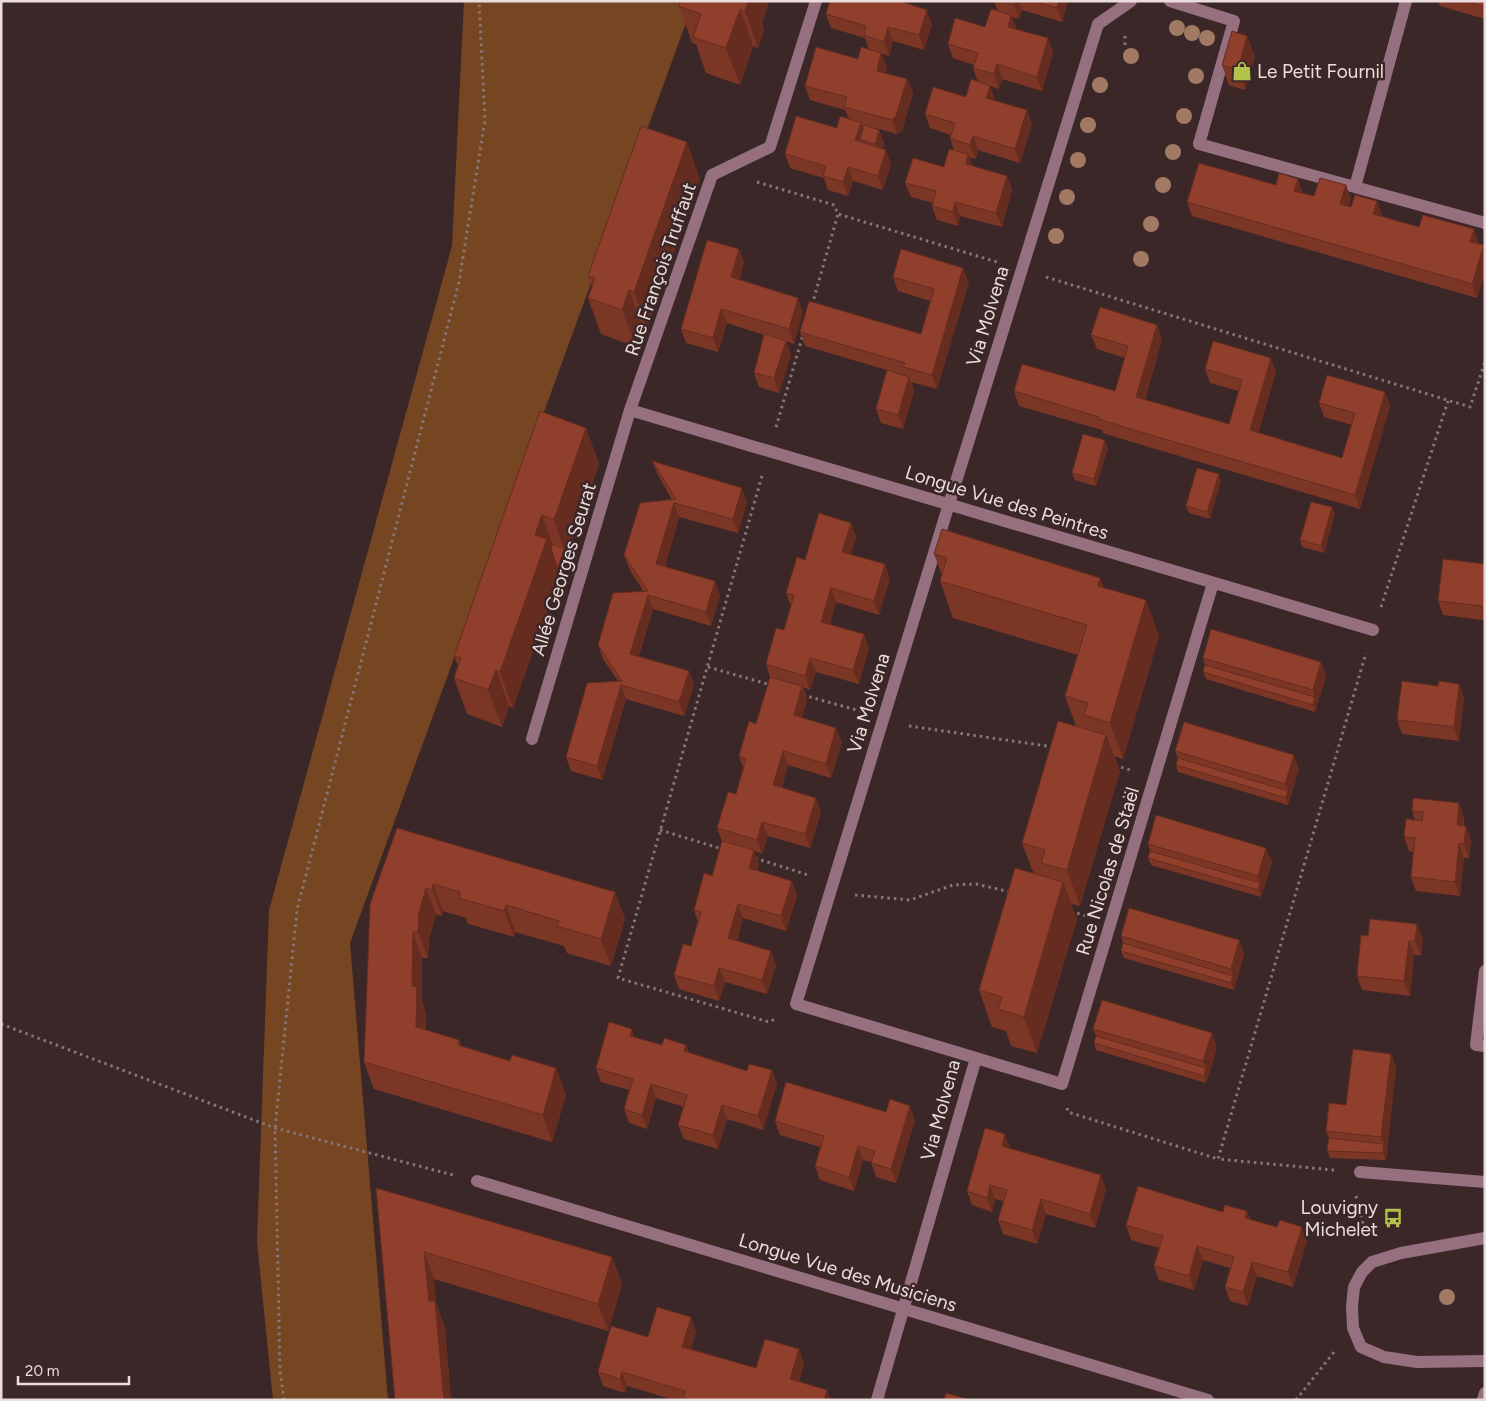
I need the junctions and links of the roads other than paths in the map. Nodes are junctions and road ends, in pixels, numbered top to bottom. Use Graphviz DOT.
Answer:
graph roads {
  1 [pos="816,1"];
  2 [pos="1131,1"];
  3 [pos="1170,1"];
  4 [pos="1406,1"];
  5 [pos="1355,187"];
  6 [pos="1485,223"];
  7 [pos="630,410"];
  8 [pos="949,504"];
  9 [pos="1213,583"];
  10 [pos="1373,630"];
  11 [pos="532,739"];
  12 [pos="1485,971"];
  13 [pos="1485,1046"];
  14 [pos="976,1058"];
  15 [pos="1355,1172"];
  16 [pos="477,1181"];
  17 [pos="1485,1182"];
  18 [pos="1485,1238"];
  19 [pos="903,1308"];
  20 [pos="1485,1360"];
  21 [pos="1485,1393"];
  22 [pos="876,1400"];
  23 [pos="1208,1400"];
  24 [pos="1483,1400"];
  1 -- 7 [label="street, Rue François Truffaut"];
  2 -- 8 [label="street, Via Molvena"];
  3 -- 5 [label="street"];
  4 -- 5 [label="street"];
  5 -- 6 [label="street"];
  7 -- 8 [label="street, Longue Vue des Peintres"];
  7 -- 11 [label="street, Allée Georges Seurat"];
  8 -- 9 [label="street, Longue Vue des Peintres"];
  8 -- 14 [label="street, Via Molvena"];
  9 -- 10 [label="street, Longue Vue des Peintres"];
  9 -- 14 [label="street, Rue Nicolas de Staël"];
  12 -- 13 [label="street"];
  14 -- 19 [label="street, Via Molvena"];
  15 -- 17 [label="street"];
  16 -- 19 [label="street, Longue Vue des Musiciens"];
  18 -- 20 [label="street"];
  19 -- 22 [label="street, Via Molvena"];
  19 -- 23 [label="street, Longue Vue des Musiciens"];
  21 -- 24 [label="street"];
}
